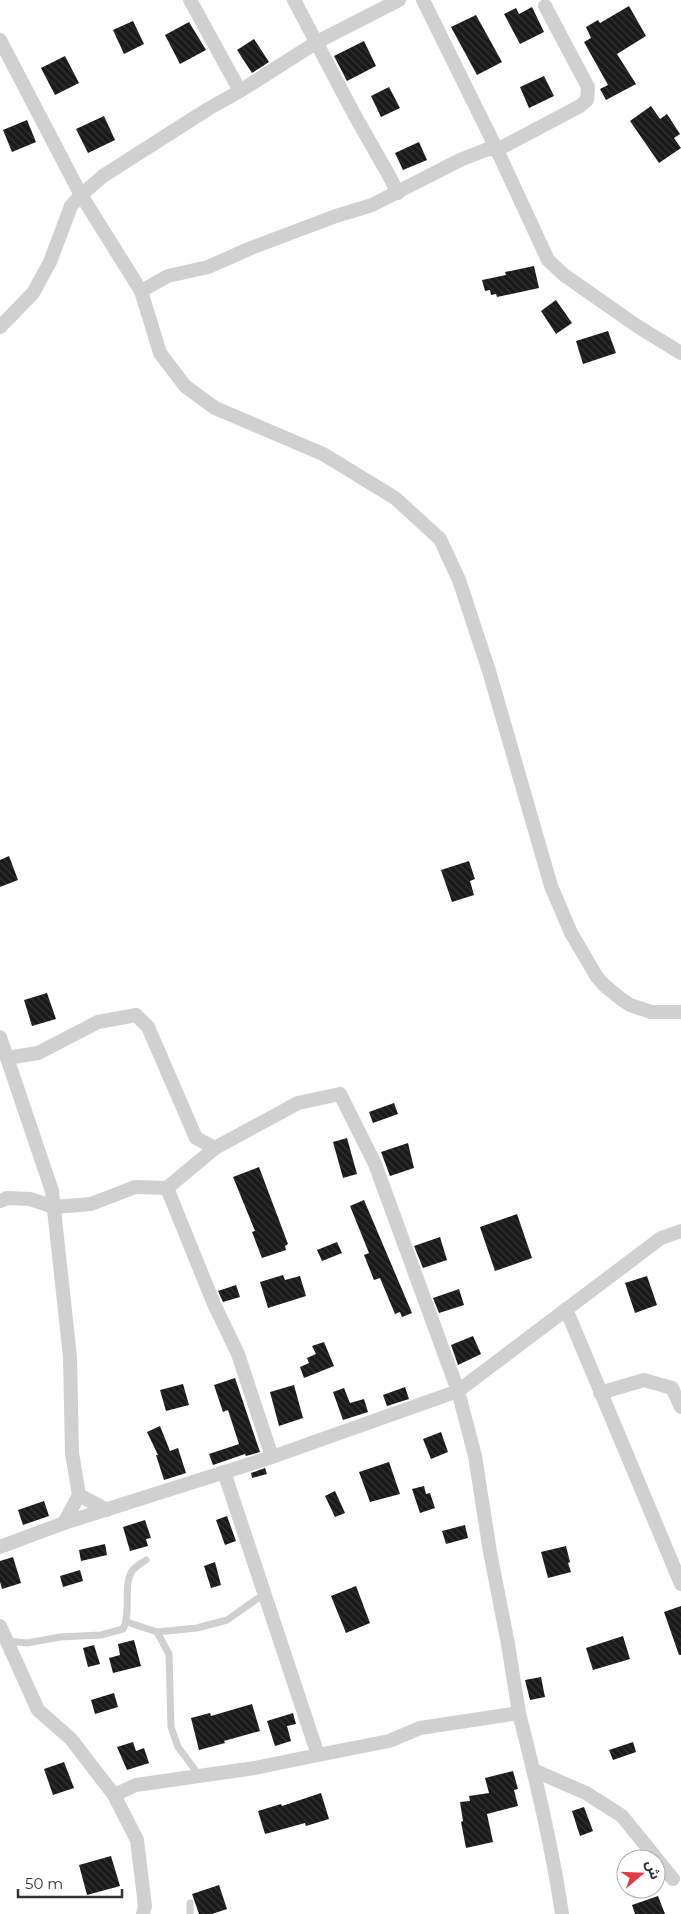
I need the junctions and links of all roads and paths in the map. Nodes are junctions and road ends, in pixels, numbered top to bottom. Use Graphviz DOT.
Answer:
graph roads {
  1 [pos="190,0"];
  2 [pos="294,0"];
  3 [pos="399,0"];
  4 [pos="423,0"];
  5 [pos="545,6"];
  6 [pos="0,40"];
  7 [pos="317,42"];
  8 [pos="240,92"];
  9 [pos="497,150"];
  10 [pos="398,193"];
  11 [pos="81,194"];
  12 [pos="141,291"];
  13 [pos="0,327"];
  14 [pos="681,352"];
  15 [pos="681,1012"];
  16 [pos="0,1037"];
  17 [pos="7,1058"];
  18 [pos="215,1148"];
  19 [pos="166,1188"];
  20 [pos="0,1201"];
  21 [pos="54,1207"];
  22 [pos="681,1232"];
  23 [pos="566,1309"];
  24 [pos="458,1391"];
  25 [pos="600,1392"];
  26 [pos="681,1407"];
  27 [pos="272,1457"];
  28 [pos="224,1472"];
  29 [pos="79,1495"];
  30 [pos="107,1510"];
  31 [pos="64,1523"];
  32 [pos="0,1547"];
  33 [pos="146,1560"];
  34 [pos="678,1568"];
  35 [pos="681,1584"];
  36 [pos="264,1594"];
  37 [pos="127,1622"];
  38 [pos="0,1626"];
  39 [pos="157,1632"];
  40 [pos="7,1641"];
  41 [pos="519,1713"];
  42 [pos="318,1755"];
  43 [pos="533,1770"];
  44 [pos="199,1776"];
  45 [pos="114,1795"];
  46 [pos="673,1879"];
  47 [pos="190,1903"];
  48 [pos="143,1914"];
  49 [pos="190,1914"];
  50 [pos="562,1914"];
  1 -- 8 [label="street"];
  2 -- 7 [label="street"];
  3 -- 7 [label="street"];
  4 -- 9 [label="street"];
  5 -- 9 [label="street"];
  6 -- 11 [label="street"];
  7 -- 8 [label="street"];
  7 -- 10 [label="street"];
  8 -- 11 [label="street"];
  9 -- 10 [label="street"];
  9 -- 14 [label="street"];
  10 -- 12 [label="street"];
  11 -- 12 [label="street"];
  11 -- 13 [label="street"];
  12 -- 15 [label="street"];
  16 -- 17 [label="street"];
  17 -- 18 [label="street"];
  17 -- 21 [label="street"];
  18 -- 19 [label="street"];
  18 -- 24 [label="street"];
  19 -- 21 [label="street"];
  19 -- 27 [label="street"];
  20 -- 21 [label="street"];
  21 -- 29 [label="street"];
  22 -- 23 [label="street"];
  23 -- 24 [label="street"];
  23 -- 25 [label="street"];
  24 -- 27 [label="street"];
  24 -- 41 [label="street"];
  25 -- 26 [label="street"];
  25 -- 34 [label="street"];
  27 -- 28 [label="street"];
  28 -- 30 [label="street"];
  28 -- 36 [label="street"];
  29 -- 30 [label="street"];
  29 -- 31 [label="street"];
  30 -- 31 [label="street"];
  31 -- 32 [label="street"];
  33 -- 37 [label="lane"];
  34 -- 35 [label="street"];
  36 -- 39 [label="lane"];
  36 -- 42 [label="street"];
  37 -- 39 [label="lane"];
  37 -- 40 [label="lane"];
  38 -- 40 [label="street"];
  39 -- 44 [label="lane"];
  40 -- 45 [label="street"];
  41 -- 42 [label="street"];
  41 -- 43 [label="street"];
  42 -- 44 [label="street"];
  43 -- 46 [label="street"];
  43 -- 50 [label="street"];
  44 -- 45 [label="street"];
  45 -- 48 [label="street"];
  47 -- 49 [label="lane"];
}
